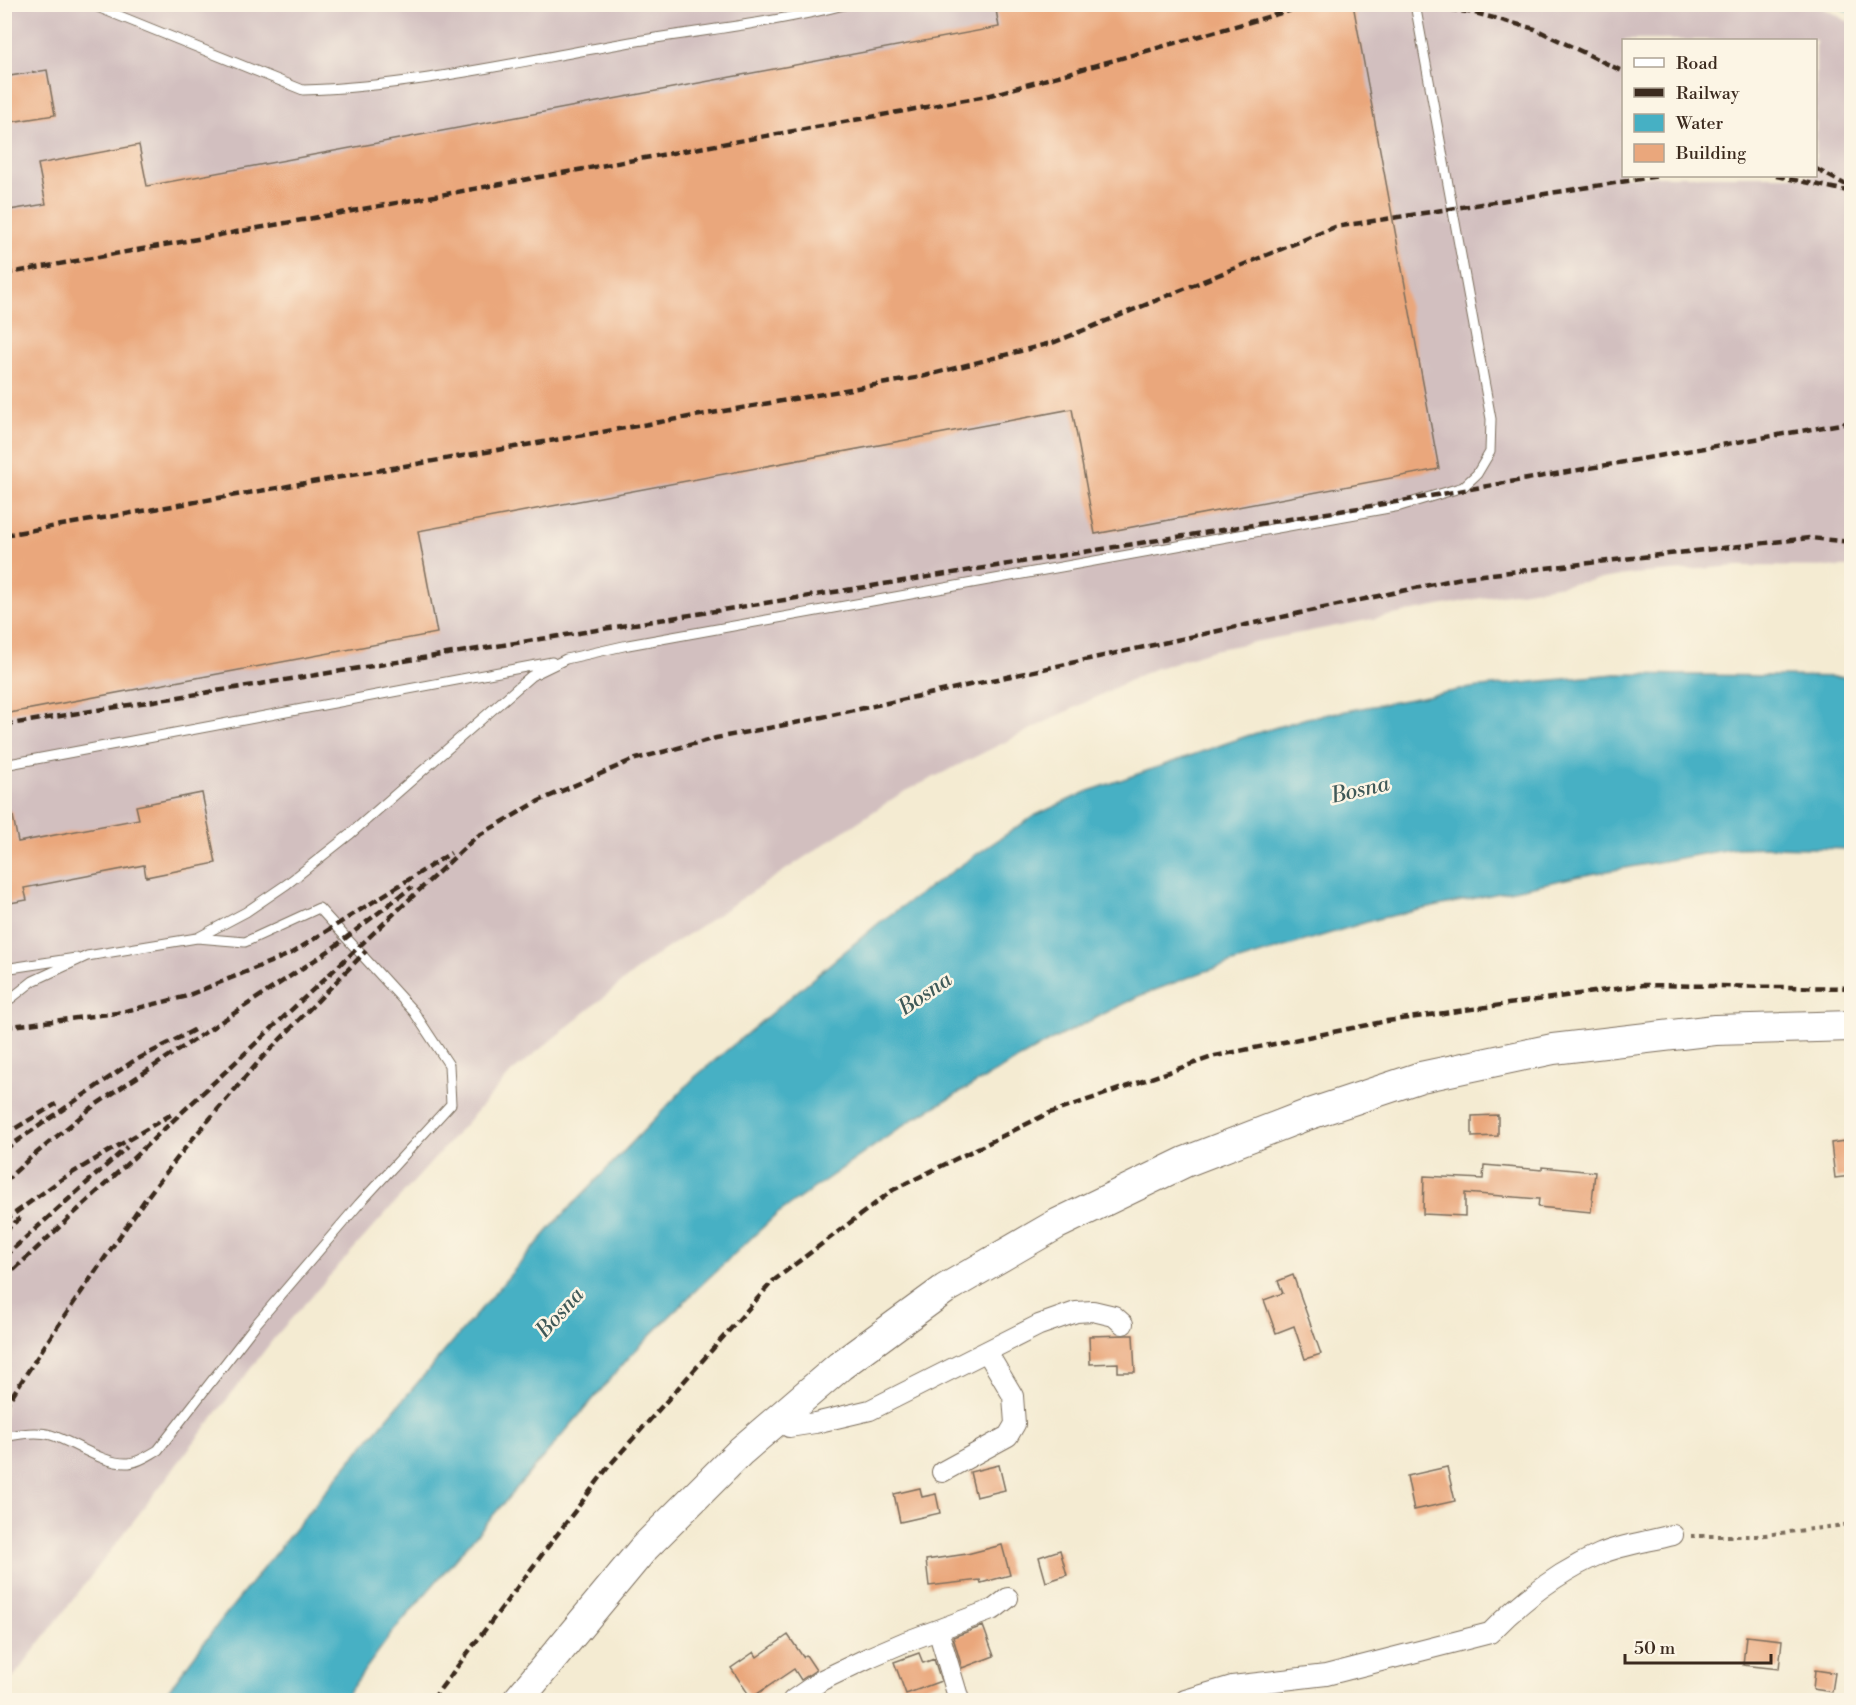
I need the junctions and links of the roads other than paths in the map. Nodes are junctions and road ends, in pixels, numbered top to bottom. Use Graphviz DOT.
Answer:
graph roads {
  1 [pos="90,4"];
  2 [pos="848,4"];
  3 [pos="1415,4"];
  4 [pos="566,659"];
  5 [pos="4,765"];
  6 [pos="197,938"];
  7 [pos="87,956"];
  8 [pos="4,969"];
  9 [pos="4,1004"];
  10 [pos="1851,1026"];
  11 [pos="1123,1324"];
  12 [pos="987,1352"];
  13 [pos="781,1417"];
  14 [pos="4,1437"];
  15 [pos="942,1472"];
  16 [pos="1672,1536"];
  17 [pos="1008,1598"];
  18 [pos="938,1630"];
  19 [pos="519,1701"];
  20 [pos="793,1701"];
  21 [pos="959,1701"];
  22 [pos="1185,1701"];
  1 -- 2 [label="lane"];
  3 -- 4 [label="lane"];
  4 -- 5 [label="lane"];
  4 -- 6 [label="lane"];
  6 -- 7 [label="lane"];
  6 -- 14 [label="lane"];
  7 -- 8 [label="lane"];
  7 -- 9 [label="lane"];
  10 -- 13 [label="main road"];
  11 -- 12 [label="street"];
  12 -- 13 [label="street"];
  12 -- 15 [label="street"];
  13 -- 19 [label="main road"];
  16 -- 22 [label="street"];
  17 -- 18 [label="street"];
  18 -- 20 [label="street"];
  18 -- 21 [label="street"];
}
